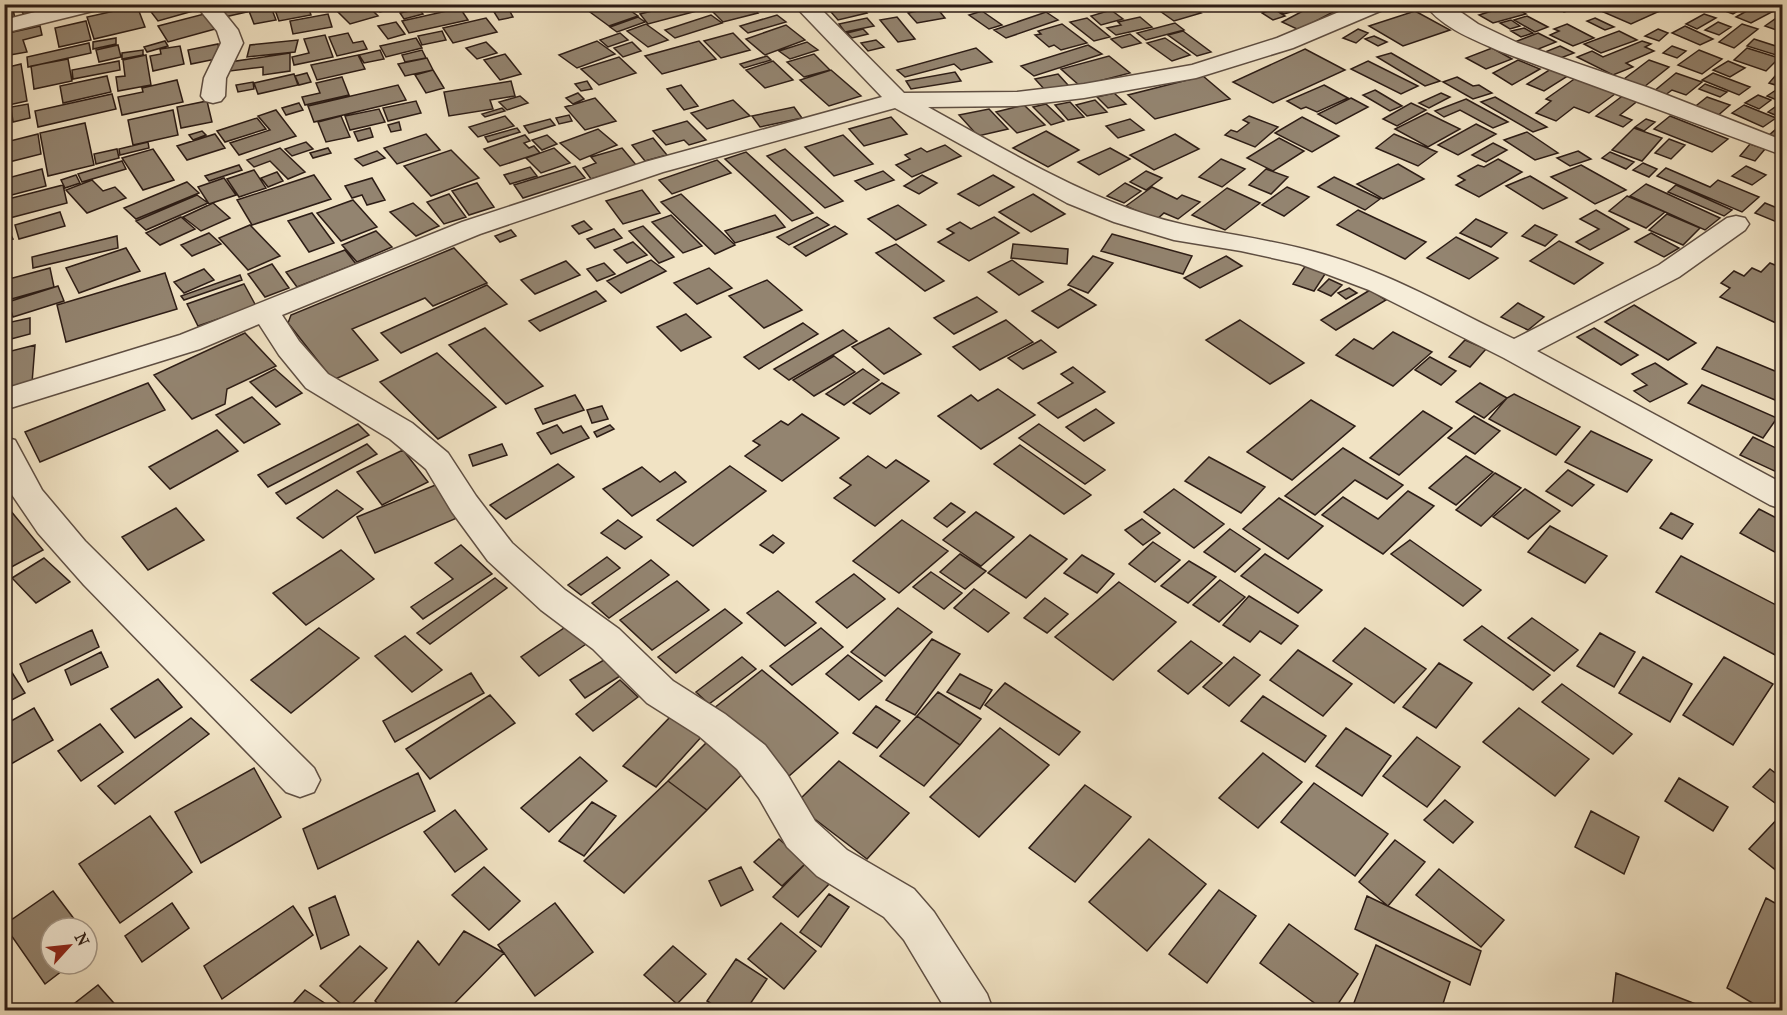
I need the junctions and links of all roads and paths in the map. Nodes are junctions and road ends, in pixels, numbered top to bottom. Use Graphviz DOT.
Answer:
graph roads {
  1 [pos="93,4"];
  2 [pos="205,4"];
  3 [pos="803,4"];
  4 [pos="1377,4"];
  5 [pos="1435,4"];
  6 [pos="4,27"];
  7 [pos="213,96"];
  8 [pos="898,100"];
  9 [pos="1782,148"];
  10 [pos="1736,224"];
  11 [pos="265,311"];
  12 [pos="1514,351"];
  13 [pos="4,400"];
  14 [pos="4,448"];
  15 [pos="1782,497"];
  16 [pos="300,780"];
  17 [pos="971,1011"];
  1 -- 6 [label="street"];
  2 -- 7 [label="street"];
  3 -- 8 [label="street"];
  4 -- 8 [label="street"];
  5 -- 9 [label="street"];
  8 -- 11 [label="street"];
  8 -- 12 [label="street"];
  10 -- 12 [label="street"];
  11 -- 13 [label="street"];
  11 -- 17 [label="street"];
  12 -- 15 [label="street"];
  14 -- 16 [label="street"];
}
